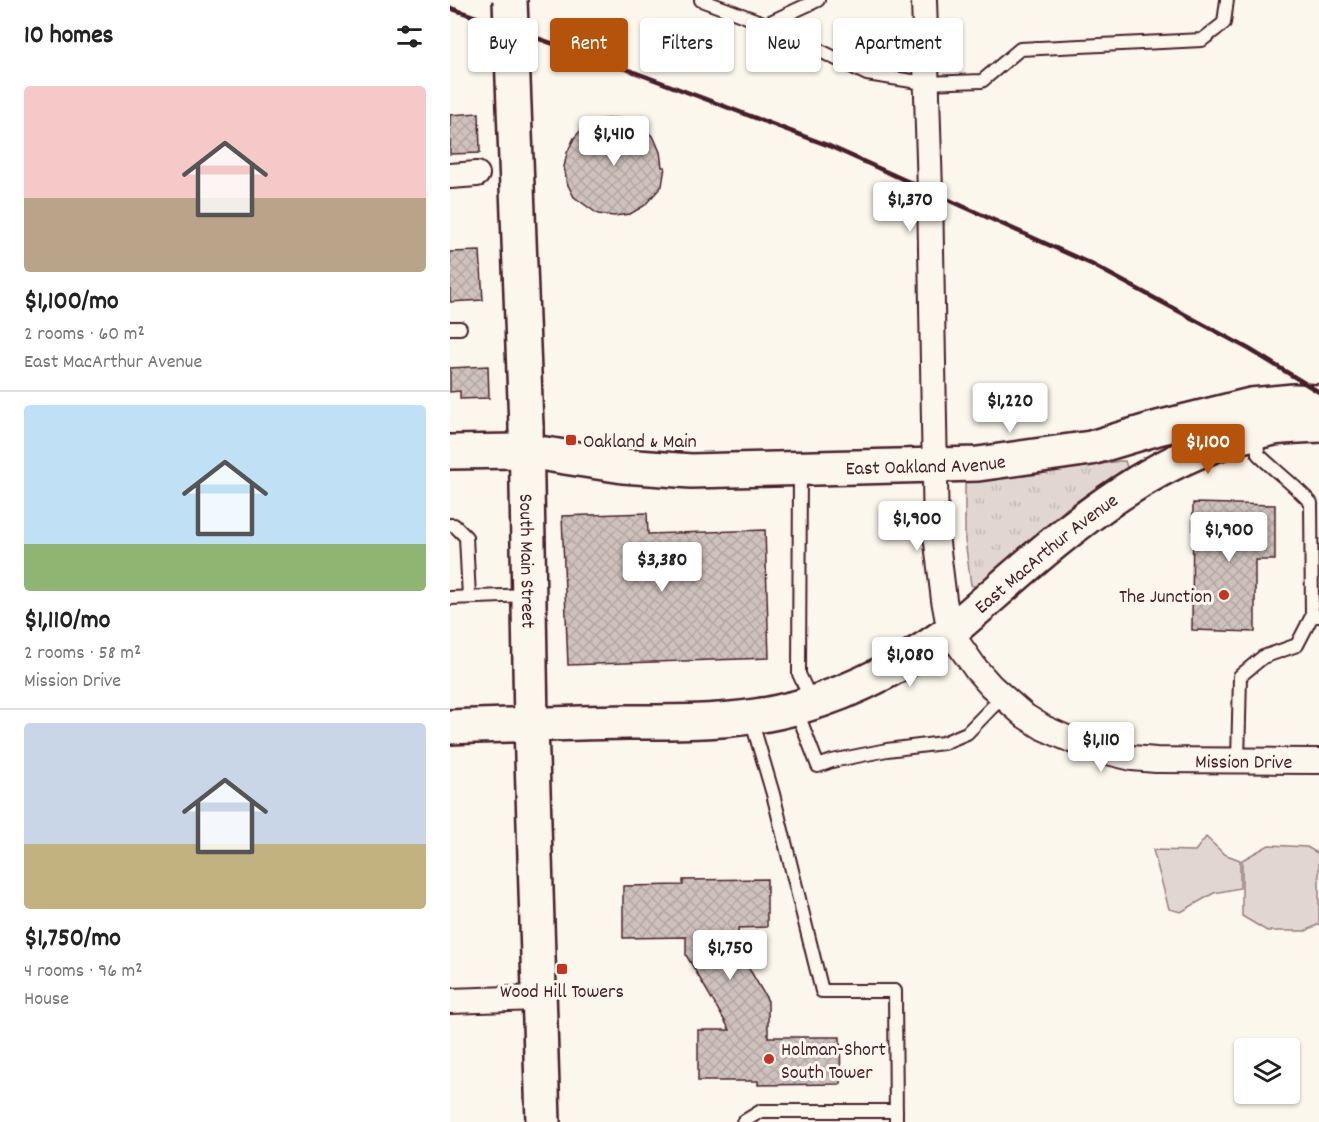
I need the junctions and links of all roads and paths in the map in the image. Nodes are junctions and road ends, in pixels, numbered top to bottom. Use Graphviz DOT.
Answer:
graph roads {
  1 [pos="510,0"];
  2 [pos="701,0"];
  3 [pos="818,0"];
  4 [pos="924,0"];
  5 [pos="1227,0"];
  6 [pos="750,18"];
  7 [pos="779,18"];
  8 [pos="821,51"];
  9 [pos="925,83"];
  10 [pos="477,174"];
  11 [pos="450,176"];
  12 [pos="1319,402"];
  13 [pos="1319,424"];
  14 [pos="1257,433"];
  15 [pos="526,438"];
  16 [pos="450,452"];
  17 [pos="934,466"];
  18 [pos="800,469"];
  19 [pos="450,525"];
  20 [pos="529,595"];
  21 [pos="469,597"];
  22 [pos="450,598"];
  23 [pos="1316,616"];
  24 [pos="950,632"];
  25 [pos="1003,696"];
  26 [pos="804,705"];
  27 [pos="750,717"];
  28 [pos="531,724"];
  29 [pos="450,727"];
  30 [pos="1238,761"];
  31 [pos="1319,762"];
  32 [pos="538,998"];
  33 [pos="450,1001"];
  34 [pos="896,1117"];
  35 [pos="543,1122"];
  36 [pos="743,1122"];
  1 -- 15 [label="main road, South Main Street, bridge"];
  2 -- 6 [label="lane"];
  3 -- 7 [label="lane"];
  4 -- 9 [label="street, Mission Drive"];
  5 -- 9 [label="lane"];
  8 -- 9 [label="lane"];
  9 -- 17 [label="street, Mission Drive"];
  10 -- 11 [label="street"];
  12 -- 17 [label="main road, East Oakland Avenue"];
  13 -- 14 [label="main road, East MacArthur Avenue"];
  14 -- 23 [label="lane"];
  14 -- 24 [label="main road, East MacArthur Avenue"];
  15 -- 16 [label="main road, East Oakland Avenue"];
  15 -- 18 [label="main road, East Oakland Avenue"];
  15 -- 20 [label="main road, South Main Street"];
  17 -- 18 [label="main road, East Oakland Avenue"];
  17 -- 24 [label="street, Mission Drive"];
  18 -- 26 [label="lane"];
  19 -- 21 [label="lane"];
  20 -- 21 [label="lane"];
  20 -- 28 [label="main road, South Main Street"];
  21 -- 22 [label="lane"];
  23 -- 30 [label="lane"];
  24 -- 25 [label="street, Mission Drive"];
  24 -- 26 [label="main road, East MacArthur Avenue"];
  25 -- 26 [label="lane"];
  25 -- 30 [label="street, Mission Drive"];
  26 -- 27 [label="main road, East MacArthur Avenue"];
  27 -- 28 [label="main road, East MacArthur Avenue"];
  27 -- 34 [label="lane"];
  28 -- 29 [label="main road, East MacArthur Avenue"];
  28 -- 32 [label="main road, South Main Street"];
  30 -- 31 [label="street, Mission Drive"];
  32 -- 33 [label="street"];
  32 -- 35 [label="main road, South Main Street"];
  34 -- 36 [label="lane"];
}
